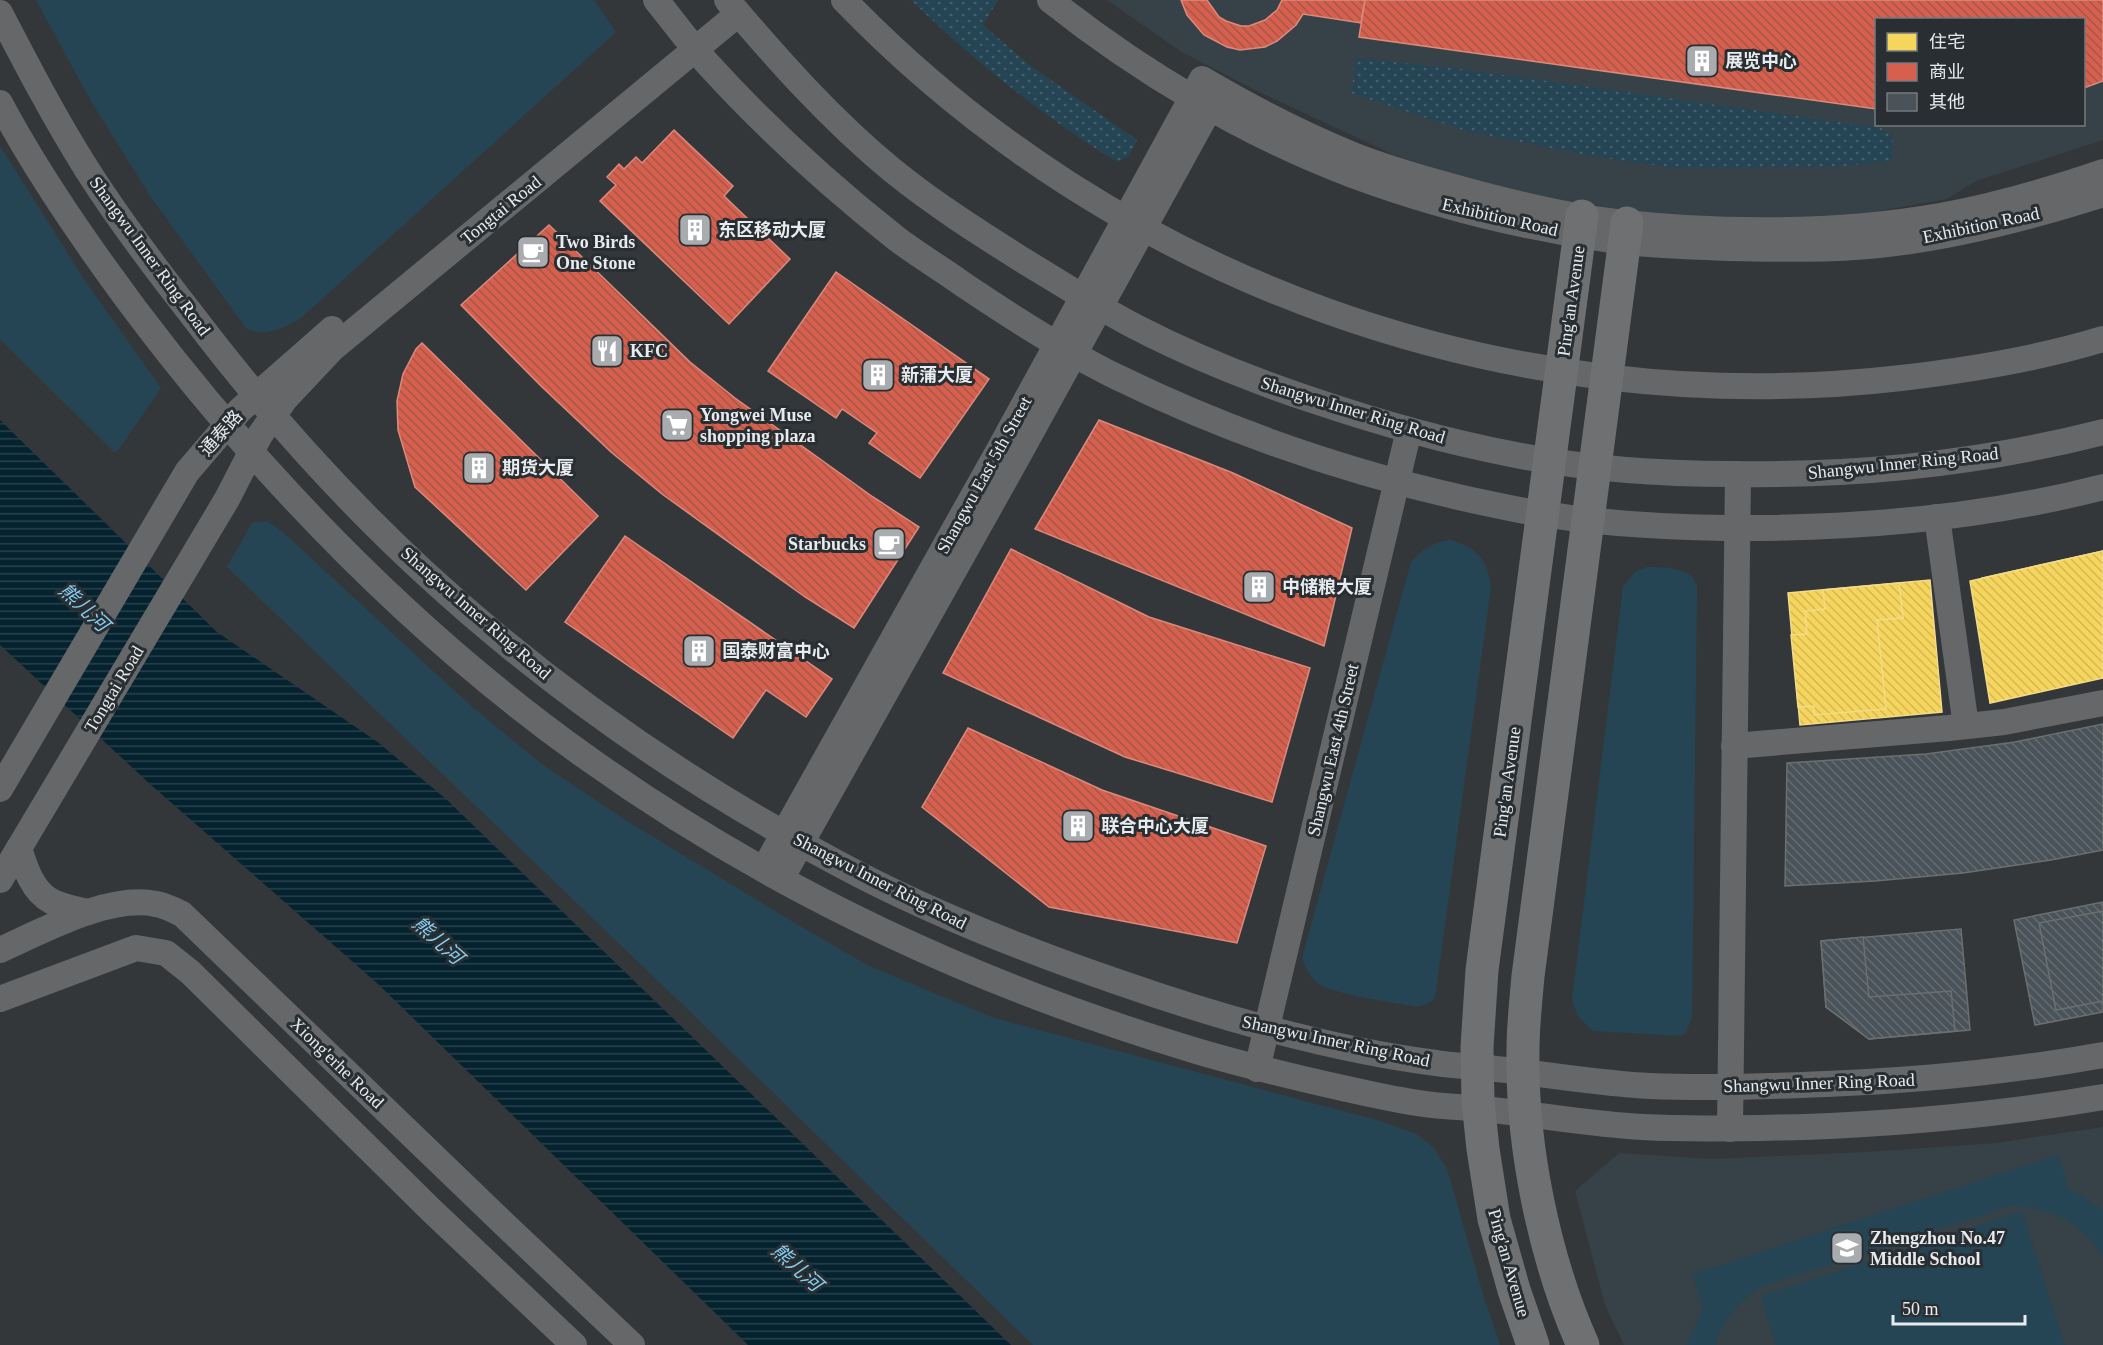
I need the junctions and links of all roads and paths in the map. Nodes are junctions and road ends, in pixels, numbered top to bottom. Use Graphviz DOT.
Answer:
graph roads {
  1 [pos="656,0"];
  2 [pos="844,0"];
  3 [pos="1050,0"];
  4 [pos="729,4"];
  5 [pos="0,13"];
  6 [pos="691,43"];
  7 [pos="1206,93"];
  8 [pos="0,103"];
  9 [pos="2103,172"];
  10 [pos="2103,194"];
  11 [pos="1134,224"];
  12 [pos="1581,225"];
  13 [pos="1625,232"];
  14 [pos="1092,302"];
  15 [pos="2103,339"];
  16 [pos="1066,348"];
  17 [pos="1562,372"];
  18 [pos="1606,378"];
  19 [pos="256,395"];
  20 [pos="274,416"];
  21 [pos="227,425"];
  22 [pos="1409,430"];
  23 [pos="2103,432"];
  24 [pos="251,453"];
  25 [pos="1550,460"];
  26 [pos="1594,466"];
  27 [pos="1738,474"];
  28 [pos="1395,482"];
  29 [pos="2103,487"];
  30 [pos="227,499"];
  31 [pos="1543,513"];
  32 [pos="1937,517"];
  33 [pos="1587,520"];
  34 [pos="1737,528"];
  35 [pos="2103,704"];
  36 [pos="1966,726"];
  37 [pos="1734,746"];
  38 [pos="5,780"];
  39 [pos="793,838"];
  40 [pos="19,848"];
  41 [pos="772,874"];
  42 [pos="0,879"];
  43 [pos="88,912"];
  44 [pos="0,950"];
  45 [pos="0,999"];
  46 [pos="1267,1029"];
  47 [pos="2103,1055"];
  48 [pos="1477,1067"];
  49 [pos="1257,1069"];
  50 [pos="1523,1072"];
  51 [pos="1730,1087"];
  52 [pos="2103,1097"];
  53 [pos="1479,1109"];
  54 [pos="1526,1114"];
  55 [pos="1730,1129"];
  56 [pos="574,1345"];
  57 [pos="632,1345"];
  58 [pos="1533,1345"];
  59 [pos="1583,1345"];
  1 -- 6 [label="street"];
  2 -- 11 [label="street"];
  3 -- 7 [label="street, Exhibition Road"];
  4 -- 6 [label="street, Tongtai Road"];
  4 -- 14 [label="street, Shangwu Inner Ring Road"];
  5 -- 19 [label="street, Shangwu Inner Ring Road"];
  6 -- 16 [label="street"];
  6 -- 19 [label="street, Tongtai Road"];
  6 -- 20 [label="street, Tongtai Road"];
  7 -- 11 [label="street, Shangwu East 5th Street"];
  7 -- 12 [label="street, Exhibition Road"];
  8 -- 21 [label="street"];
  9 -- 13 [label="street, Exhibition Road"];
  10 -- 13 [label="street, Exhibition Road"];
  11 -- 14 [label="street, Shangwu East 5th Street"];
  11 -- 17 [label="street"];
  12 -- 13 [label="street, Exhibition Road"];
  12 -- 17 [label="main road, Ping'an Avenue"];
  13 -- 18 [label="main road"];
  14 -- 16 [label="street, Shangwu East 5th Street"];
  14 -- 22 [label="street, Shangwu Inner Ring Road"];
  15 -- 18 [label="street"];
  16 -- 28 [label="street"];
  16 -- 39 [label="street, Shangwu East 5th Street"];
  17 -- 18 [label="street"];
  17 -- 25 [label="main road, Ping'an Avenue"];
  18 -- 26 [label="main road"];
  19 -- 20 [label="street, Shangwu Inner Ring Road"];
  19 -- 21 [label="street, 通泰路"];
  20 -- 24 [label="street, 通泰路"];
  20 -- 39 [label="street, Shangwu Inner Ring Road"];
  21 -- 24 [label="street"];
  21 -- 38 [label="street, 通泰路"];
  22 -- 25 [label="street, Shangwu Inner Ring Road"];
  22 -- 28 [label="street, Shangwu East 4th Street"];
  23 -- 27 [label="street, Shangwu Inner Ring Road"];
  24 -- 30 [label="street, 通泰路"];
  24 -- 41 [label="street"];
  25 -- 26 [label="street, Shangwu Inner Ring Road"];
  25 -- 31 [label="main road, Ping'an Avenue"];
  26 -- 27 [label="street, Shangwu Inner Ring Road"];
  26 -- 33 [label="main road"];
  27 -- 34 [label="street"];
  28 -- 31 [label="street"];
  28 -- 46 [label="street, Shangwu East 4th Street"];
  29 -- 32 [label="street"];
  30 -- 40 [label="street, Tongtai Road"];
  31 -- 33 [label="street"];
  31 -- 48 [label="main road, Ping'an Avenue"];
  32 -- 34 [label="street"];
  32 -- 36 [label="street"];
  33 -- 34 [label="street"];
  33 -- 50 [label="main road"];
  34 -- 37 [label="street"];
  35 -- 36 [label="street"];
  36 -- 37 [label="street"];
  37 -- 51 [label="street"];
  39 -- 41 [label="street, Shangwu East 5th Street"];
  39 -- 46 [label="street, Shangwu Inner Ring Road"];
  40 -- 42 [label="street, Tongtai Road"];
  40 -- 43 [label="street"];
  41 -- 49 [label="street"];
  43 -- 44 [label="street, Xiong'erhe Road"];
  43 -- 57 [label="street, Xiong'erhe Road"];
  45 -- 56 [label="street"];
  46 -- 48 [label="street, Shangwu Inner Ring Road"];
  46 -- 49 [label="street, Shangwu East 4th Street"];
  47 -- 51 [label="street, Shangwu Inner Ring Road"];
  48 -- 50 [label="street, Shangwu Inner Ring Road"];
  48 -- 53 [label="main road, Ping'an Avenue"];
  49 -- 53 [label="street"];
  50 -- 51 [label="street, Shangwu Inner Ring Road"];
  50 -- 54 [label="main road"];
  51 -- 55 [label="street"];
  52 -- 55 [label="street"];
  53 -- 54 [label="street"];
  53 -- 58 [label="main road, Ping'an Avenue"];
  54 -- 55 [label="street"];
  54 -- 59 [label="main road"];
}
